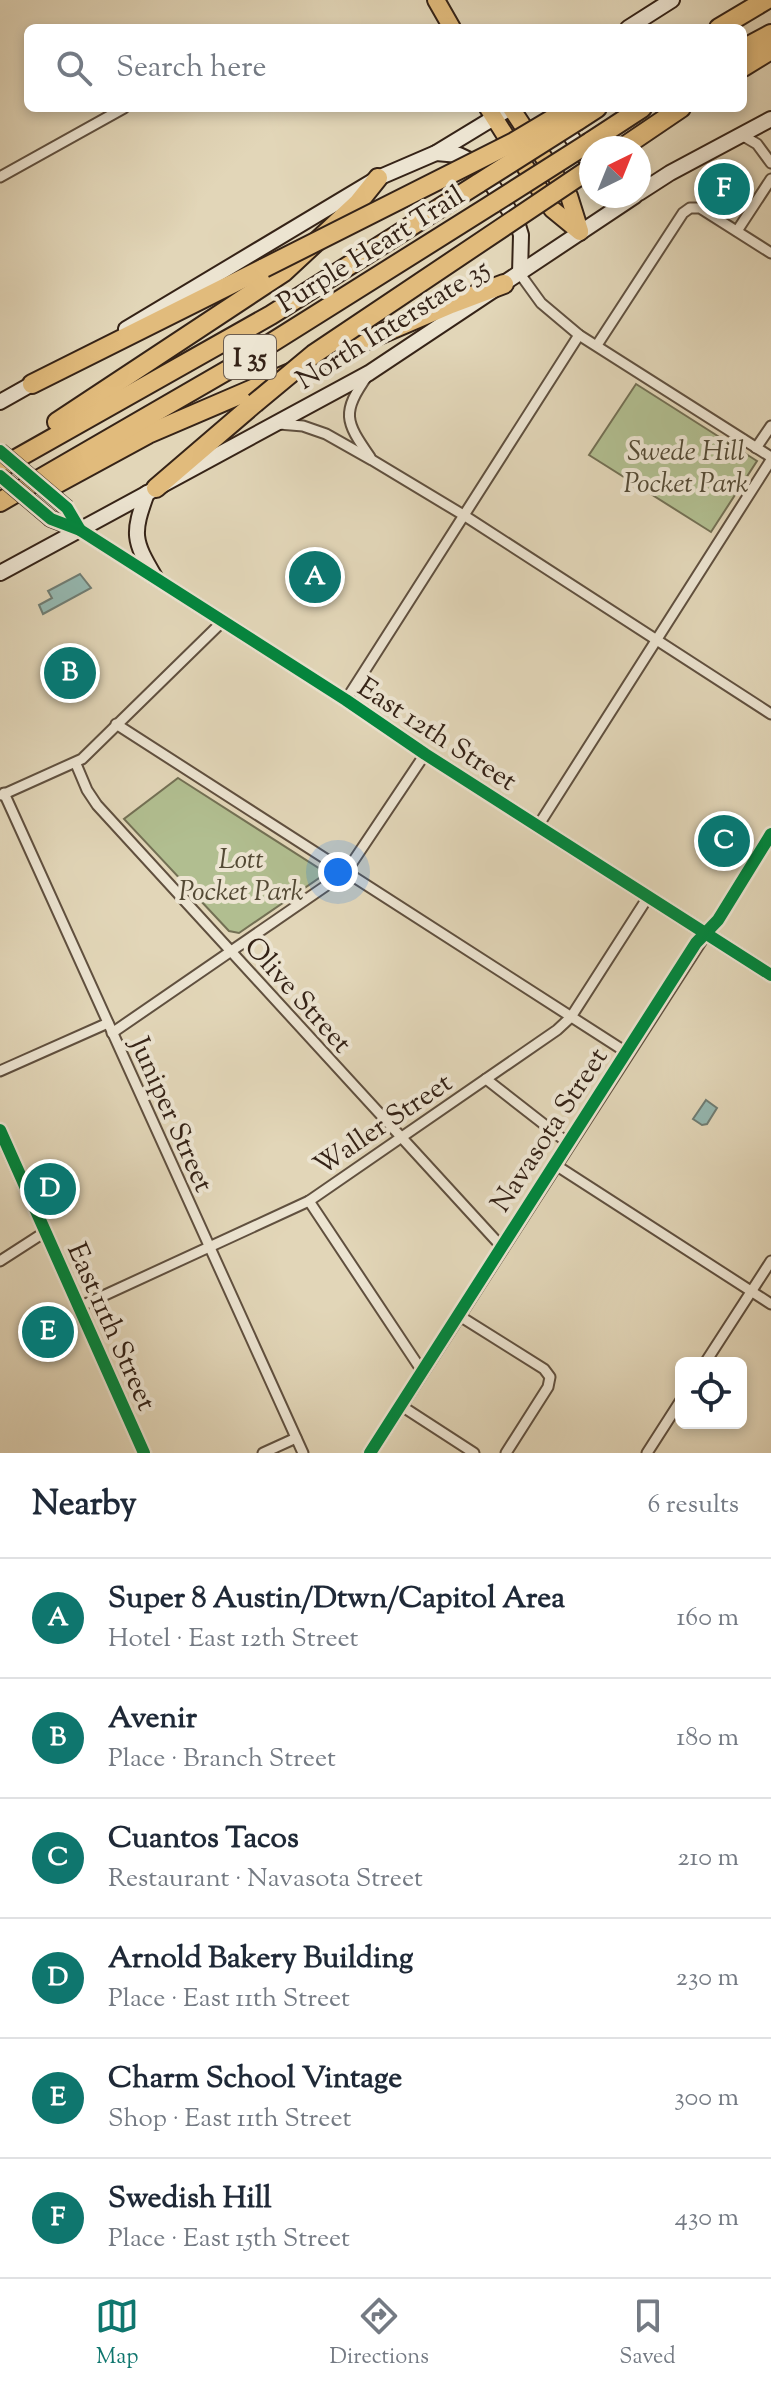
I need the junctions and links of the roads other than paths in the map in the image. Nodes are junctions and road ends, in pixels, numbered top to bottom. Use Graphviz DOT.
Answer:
graph roads {
  1 [pos="672,0"];
  2 [pos="766,0"];
  3 [pos="438,2"];
  4 [pos="450,24"];
  5 [pos="457,24"];
  6 [pos="634,24"];
  7 [pos="726,24"];
  8 [pos="771,34"];
  9 [pos="747,47"];
  10 [pos="771,50"];
  11 [pos="747,65"];
  12 [pos="117,112"];
  13 [pos="513,112"];
  14 [pos="557,112"];
  15 [pos="636,112"];
  16 [pos="675,112"];
  17 [pos="491,113"];
  18 [pos="574,114"];
  19 [pos="771,119"];
  20 [pos="740,134"];
  21 [pos="640,136"];
  22 [pos="579,148"];
  23 [pos="436,153"];
  24 [pos="771,163"];
  25 [pos="579,175"];
  26 [pos="0,177"];
  27 [pos="378,178"];
  28 [pos="771,179"];
  29 [pos="651,184"];
  30 [pos="615,208"];
  31 [pos="737,231"];
  32 [pos="580,232"];
  33 [pos="771,253"];
  34 [pos="512,279"];
  35 [pos="579,335"];
  36 [pos="597,345"];
  37 [pos="369,373"];
  38 [pos="32,384"];
  39 [pos="0,402"];
  40 [pos="276,424"];
  41 [pos="771,426"];
  42 [pos="756,448"];
  43 [pos="0,453"];
  44 [pos="771,459"];
  45 [pos="372,460"];
  46 [pos="0,468"];
  47 [pos="0,476"];
  48 [pos="152,491"];
  49 [pos="0,502"];
  50 [pos="0,512"];
  51 [pos="465,516"];
  52 [pos="80,530"];
  53 [pos="0,573"];
  54 [pos="155,577"];
  55 [pos="223,621"];
  56 [pos="657,641"];
  57 [pos="346,700"];
  58 [pos="771,714"];
  59 [pos="116,724"];
  60 [pos="425,754"];
  61 [pos="76,764"];
  62 [pos="2,795"];
  63 [pos="538,826"];
  64 [pos="771,834"];
  65 [pos="346,872"];
  66 [pos="648,897"];
  67 [pos="705,933"];
  68 [pos="231,953"];
  69 [pos="771,975"];
  70 [pos="571,1017"];
  71 [pos="108,1023"];
  72 [pos="112,1033"];
  73 [pos="626,1052"];
  74 [pos="0,1071"];
  75 [pos="486,1079"];
  76 [pos="0,1130"];
  77 [pos="400,1138"];
  78 [pos="568,1143"];
  79 [pos="554,1164"];
  80 [pos="309,1201"];
  81 [pos="45,1232"];
  82 [pos="501,1246"];
  83 [pos="208,1247"];
  84 [pos="0,1261"];
  85 [pos="771,1261"];
  86 [pos="752,1291"];
  87 [pos="771,1304"];
  88 [pos="79,1307"];
  89 [pos="458,1315"];
  90 [pos="709,1357"];
  91 [pos="422,1371"];
  92 [pos="400,1405"];
  93 [pos="675,1409"];
  94 [pos="296,1438"];
  95 [pos="144,1453"];
  96 [pos="263,1453"];
  97 [pos="303,1453"];
  98 [pos="370,1453"];
  99 [pos="474,1453"];
  100 [pos="506,1453"];
  101 [pos="647,1453"];
  1 -- 6 [label="main road"];
  2 -- 7 [label="highway"];
  3 -- 4 [label="main road"];
  3 -- 5 [label="main road"];
  8 -- 9 [label="highway"];
  10 -- 11 [label="highway"];
  12 -- 26 [label="street"];
  13 -- 32 [label="main road"];
  14 -- 22 [label="main road"];
  15 -- 49 [label="highway, Purple Heart Trail / I 35, bridge"];
  16 -- 21 [label="highway"];
  17 -- 23 [label="main road"];
  17 -- 32 [label="main road"];
  18 -- 38 [label="highway, bridge"];
  18 -- 46 [label="highway, Purple Heart Trail / I 35, bridge"];
  19 -- 20 [label="main road, North Interstate 35"];
  20 -- 24 [label="street"];
  20 -- 29 [label="main road, North Interstate 35"];
  23 -- 27 [label="main road"];
  23 -- 34 [label="main road"];
  25 -- 48 [label="highway, bridge"];
  27 -- 38 [label="main road"];
  27 -- 43 [label="highway"];
  28 -- 31 [label="street"];
  30 -- 32 [label="main road, North Interstate 35"];
  31 -- 33 [label="street"];
  31 -- 36 [label="street"];
  32 -- 34 [label="main road, North Interstate 35"];
  34 -- 35 [label="street"];
  34 -- 37 [label="main road, North Interstate 35"];
  34 -- 50 [label="highway"];
  35 -- 36 [label="street"];
  35 -- 51 [label="street"];
  36 -- 42 [label="street"];
  37 -- 40 [label="main road, North Interstate 35"];
  37 -- 45 [label="street"];
  38 -- 39 [label="main road"];
  40 -- 45 [label="street"];
  40 -- 48 [label="main road, North Interstate 35"];
  41 -- 42 [label="street"];
  42 -- 44 [label="street"];
  43 -- 52 [label="main road, East 12th Street, bridge"];
  44 -- 56 [label="street"];
  45 -- 51 [label="street"];
  47 -- 52 [label="main road, East 12th Street, bridge"];
  48 -- 52 [label="main road, North Interstate 35"];
  48 -- 54 [label="main road"];
  51 -- 56 [label="street"];
  51 -- 57 [label="street"];
  52 -- 53 [label="main road, North Interstate 35"];
  52 -- 54 [label="street, East 12th Street"];
  54 -- 55 [label="street, East 12th Street"];
  55 -- 57 [label="street, East 12th Street"];
  55 -- 59 [label="street"];
  56 -- 58 [label="street"];
  56 -- 63 [label="street"];
  57 -- 60 [label="street, East 12th Street"];
  59 -- 61 [label="street"];
  59 -- 65 [label="street"];
  60 -- 63 [label="street, East 12th Street"];
  60 -- 65 [label="street"];
  61 -- 62 [label="street"];
  61 -- 68 [label="street, Olive Street"];
  62 -- 71 [label="street, Juniper Street"];
  63 -- 66 [label="street, East 12th Street"];
  64 -- 67 [label="street, Navasota Street"];
  65 -- 68 [label="street"];
  65 -- 70 [label="street"];
  66 -- 67 [label="street, East 12th Street"];
  66 -- 70 [label="street, Waller Street"];
  67 -- 69 [label="street, East 12th Street"];
  67 -- 73 [label="street, Navasota Street"];
  68 -- 72 [label="street"];
  68 -- 77 [label="street, Olive Street"];
  70 -- 73 [label="street"];
  70 -- 75 [label="street, Waller Street"];
  71 -- 72 [label="street, Juniper Street"];
  71 -- 74 [label="street"];
  72 -- 83 [label="street, Juniper Street"];
  73 -- 78 [label="street, Navasota Street"];
  75 -- 77 [label="street, Waller Street"];
  75 -- 78 [label="street"];
  76 -- 81 [label="street, East 11th Street"];
  77 -- 80 [label="street, Waller Street"];
  77 -- 82 [label="street, Olive Street"];
  78 -- 79 [label="street, Navasota Street"];
  79 -- 82 [label="street, Navasota Street"];
  79 -- 86 [label="street"];
  80 -- 83 [label="street, Waller Street"];
  80 -- 91 [label="street"];
  81 -- 84 [label="street"];
  81 -- 88 [label="street, East 11th Street"];
  82 -- 89 [label="street, Navasota Street"];
  83 -- 88 [label="street, Waller Street"];
  83 -- 94 [label="street, Juniper Street"];
  85 -- 86 [label="street"];
  86 -- 87 [label="street"];
  86 -- 90 [label="street"];
  88 -- 95 [label="street, East 11th Street"];
  89 -- 91 [label="street, Navasota Street"];
  89 -- 100 [label="street"];
  91 -- 92 [label="street, Navasota Street"];
  92 -- 98 [label="street, Navasota Street"];
  92 -- 99 [label="street"];
  93 -- 101 [label="street"];
  94 -- 96 [label="street"];
  94 -- 97 [label="street, Juniper Street"];
}
